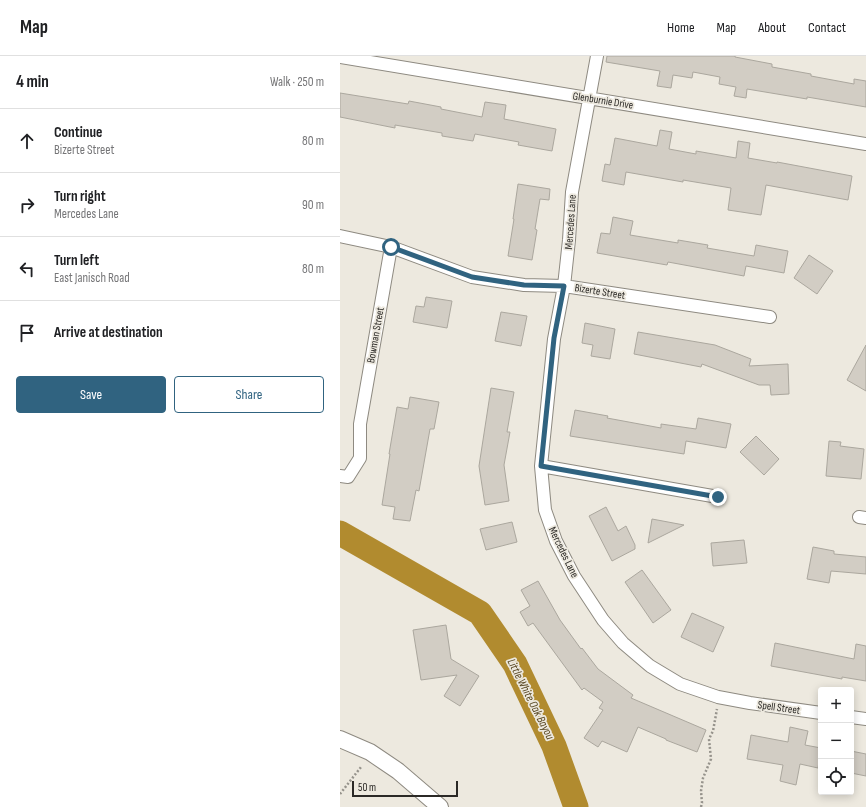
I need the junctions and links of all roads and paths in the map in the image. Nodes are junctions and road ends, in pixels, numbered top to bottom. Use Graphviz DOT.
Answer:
graph roads {
  1 [pos="597,56"];
  2 [pos="340,57"];
  3 [pos="590,98"];
  4 [pos="866,144"];
  5 [pos="340,236"];
  6 [pos="391,247"];
  7 [pos="564,286"];
  8 [pos="770,317"];
  9 [pos="541,466"];
  10 [pos="340,476"];
  11 [pos="718,497"];
  12 [pos="722,697"];
  13 [pos="738,701"];
  14 [pos="818,713"];
  15 [pos="854,717"];
  16 [pos="866,719"];
  17 [pos="340,738"];
  18 [pos="361,767"];
  19 [pos="340,794"];
  20 [pos="440,807"];
  21 [pos="701,807"];
  1 -- 3 [label="street, Mercedes Lane"];
  2 -- 3 [label="street, Glenburnie Drive"];
  3 -- 4 [label="street, Glenburnie Drive"];
  3 -- 7 [label="street, Mercedes Lane"];
  5 -- 6 [label="street, Bizerte Street"];
  6 -- 7 [label="street, Bizerte Street"];
  6 -- 10 [label="street, Bowman Street"];
  7 -- 8 [label="street, Bizerte Street"];
  7 -- 9 [label="street, Mercedes Lane"];
  9 -- 11 [label="street"];
  9 -- 12 [label="street, Mercedes Lane"];
  12 -- 13 [label="street, Mercedes Lane"];
  12 -- 21 [label="path"];
  13 -- 14 [label="street, Spell Street"];
  15 -- 16 [label="street"];
  17 -- 20 [label="street"];
  18 -- 19 [label="path"];
}
